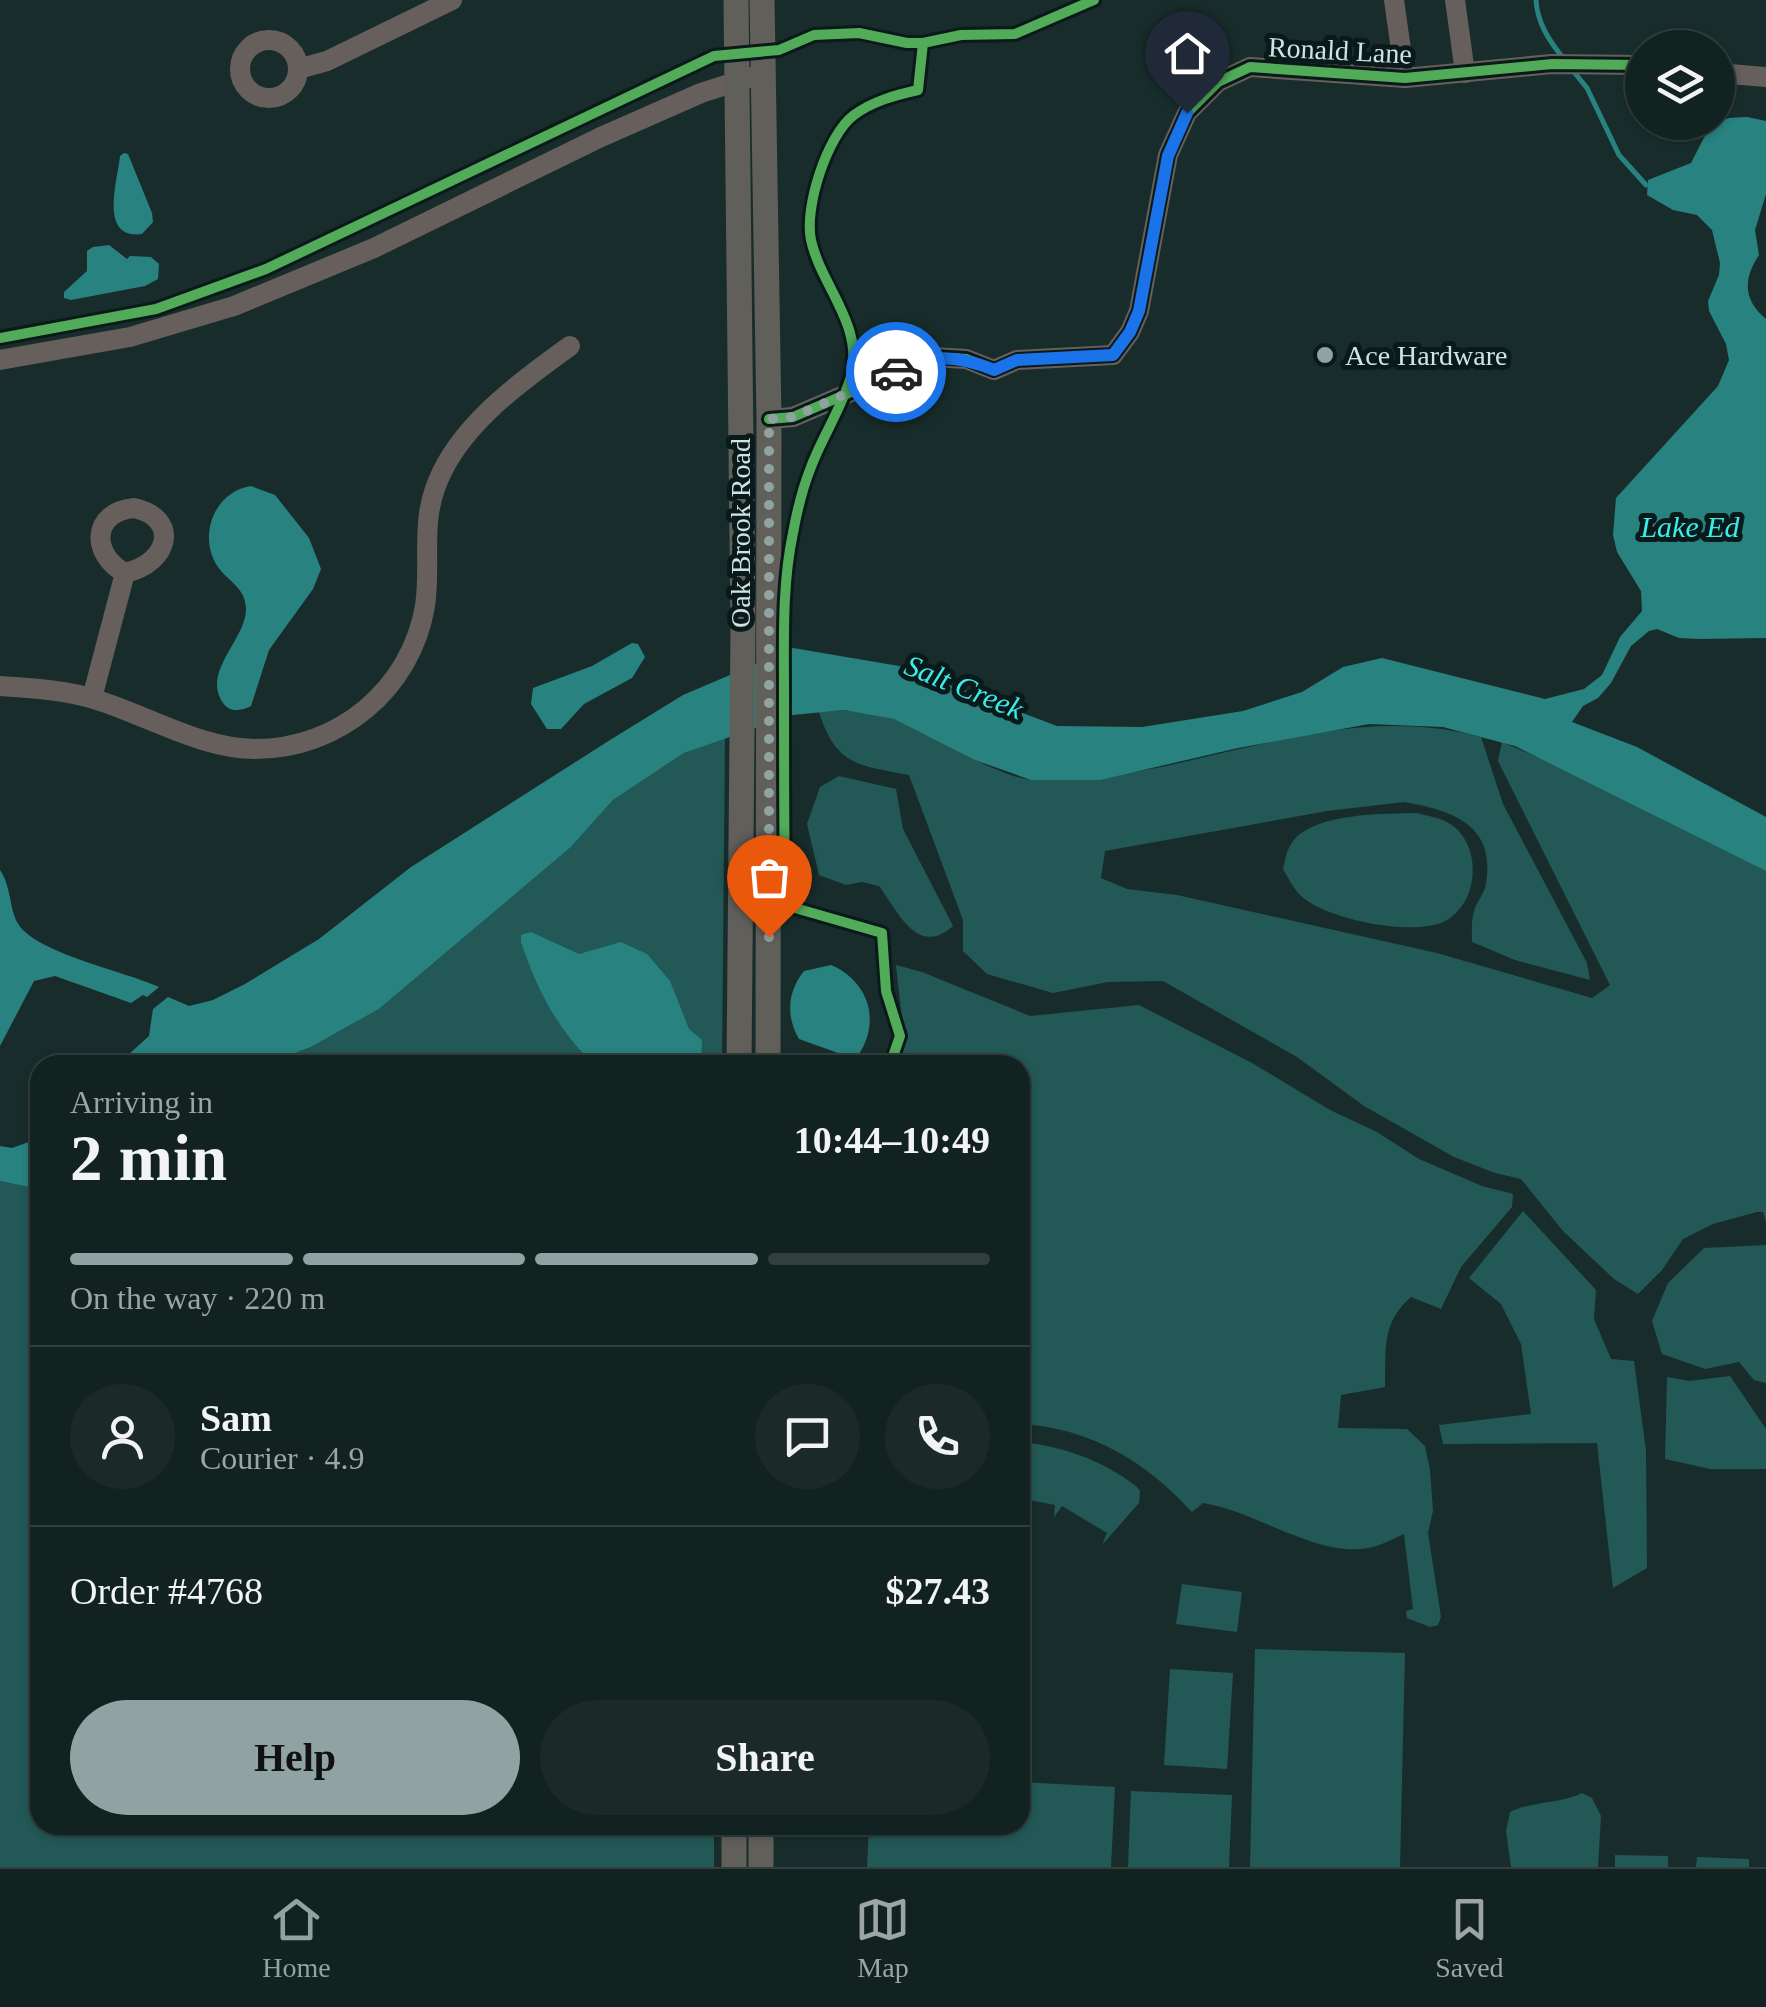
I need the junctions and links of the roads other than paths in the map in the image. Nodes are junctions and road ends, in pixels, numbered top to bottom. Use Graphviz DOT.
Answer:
graph roads {
  1 [pos="452,0"];
  2 [pos="736,0"];
  3 [pos="762,0"];
  4 [pos="1394,0"];
  5 [pos="1455,0"];
  6 [pos="1625,64"];
  7 [pos="298,69"];
  8 [pos="1464,74"];
  9 [pos="1735,74"];
  10 [pos="751,77"];
  11 [pos="1766,77"];
  12 [pos="1405,78"];
  13 [pos="570,346"];
  14 [pos="0,360"];
  15 [pos="769,419"];
  16 [pos="125,573"];
  17 [pos="0,686"];
  18 [pos="92,698"];
  19 [pos="740,1055"];
  20 [pos="768,1055"];
  21 [pos="734,1835"];
  22 [pos="762,1835"];
  23 [pos="734,1867"];
  24 [pos="761,1867"];
  1 -- 7 [label="street"];
  2 -- 10 [label="main road, Oak Brook Road"];
  3 -- 10 [label="main road, Oak Brook Road"];
  4 -- 12 [label="street"];
  5 -- 8 [label="street"];
  6 -- 8 [label="street, Ronald Lane"];
  8 -- 12 [label="street, Ronald Lane"];
  9 -- 11 [label="street"];
  10 -- 14 [label="street"];
  10 -- 15 [label="main road, Oak Brook Road"];
  10 -- 19 [label="main road, Oak Brook Road"];
  12 -- 15 [label="street, Ronald Lane"];
  13 -- 18 [label="street"];
  15 -- 20 [label="main road, Oak Brook Road"];
  16 -- 18 [label="street"];
  17 -- 18 [label="street"];
  21 -- 23 [label="main road"];
  22 -- 24 [label="main road"];
}
